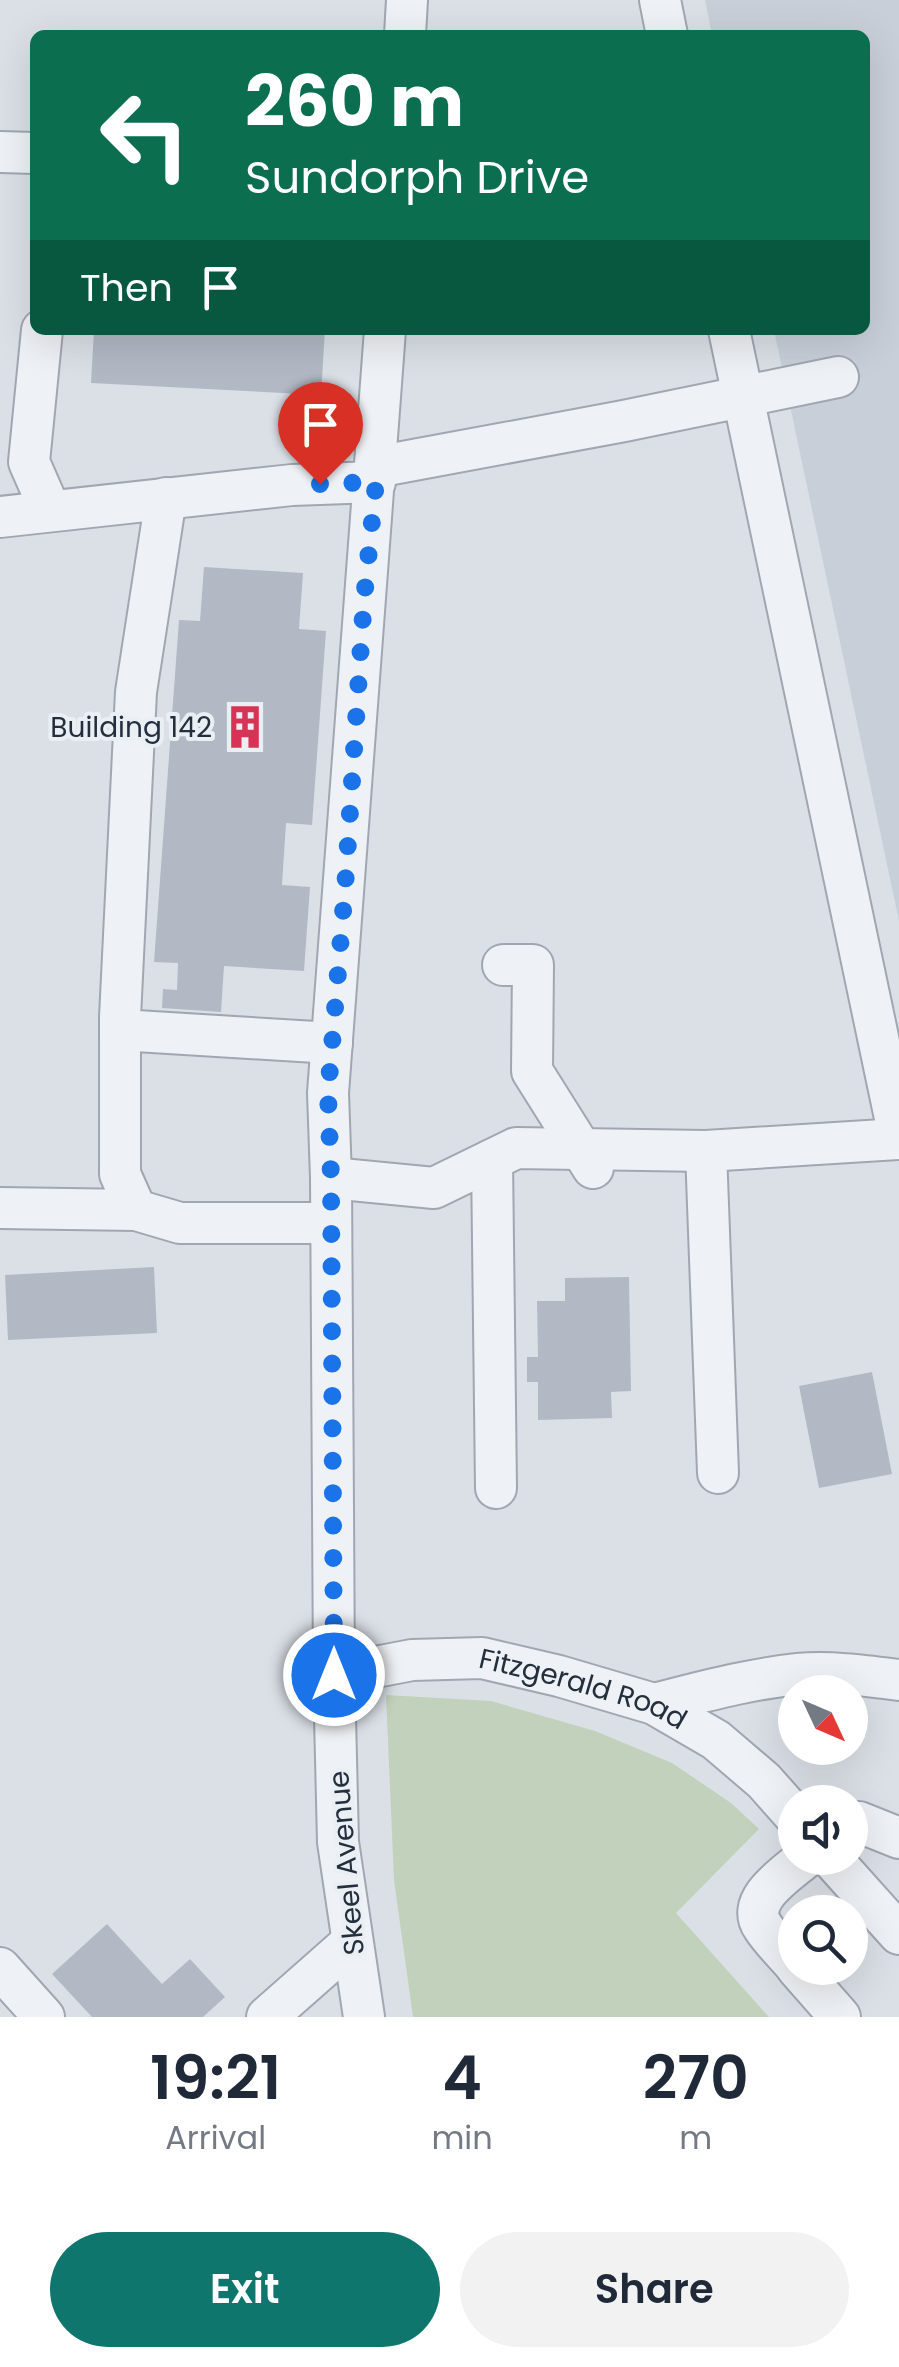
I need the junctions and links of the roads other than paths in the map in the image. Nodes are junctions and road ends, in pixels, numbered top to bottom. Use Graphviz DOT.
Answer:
graph roads {
  1 [pos="407,0"];
  2 [pos="660,0"];
  3 [pos="404,30"];
  4 [pos="666,30"];
  5 [pos="0,152"];
  6 [pos="30,154"];
  7 [pos="41,335"];
  8 [pos="385,335"];
  9 [pos="730,335"];
  10 [pos="838,376"];
  11 [pos="743,396"];
  12 [pos="16,434"];
  13 [pos="376,474"];
  14 [pos="166,498"];
  15 [pos="50,510"];
  16 [pos="0,517"];
  17 [pos="503,964"];
  18 [pos="120,1030"];
  19 [pos="332,1042"];
  20 [pos="899,1138"];
  21 [pos="706,1151"];
  22 [pos="492,1160"];
  23 [pos="589,1162"];
  24 [pos="331,1178"];
  25 [pos="0,1208"];
  26 [pos="136,1210"];
  27 [pos="331,1223"];
  28 [pos="718,1473"];
  29 [pos="496,1488"];
  30 [pos="334,1675"];
  31 [pos="899,1680"];
  32 [pos="654,1704"];
  33 [pos="778,1797"];
  34 [pos="868,1825"];
  35 [pos="899,1838"];
  36 [pos="785,1875"];
  37 [pos="847,1875"];
  38 [pos="899,1934"];
  39 [pos="352,1942"];
  40 [pos="778,1945"];
  41 [pos="0,1968"];
  42 [pos="812,1985"];
  43 [pos="44,2017"];
  44 [pos="267,2017"];
  45 [pos="364,2017"];
  46 [pos="840,2017"];
  1 -- 3 [label="street"];
  2 -- 4 [label="street"];
  5 -- 6 [label="street"];
  7 -- 12 [label="street"];
  8 -- 13 [label="street, Skeel Avenue"];
  9 -- 11 [label="street"];
  10 -- 11 [label="street"];
  11 -- 13 [label="street"];
  11 -- 20 [label="street"];
  12 -- 15 [label="street"];
  13 -- 14 [label="street"];
  13 -- 19 [label="street, Skeel Avenue"];
  14 -- 15 [label="street"];
  14 -- 18 [label="street"];
  15 -- 16 [label="street"];
  17 -- 23 [label="street"];
  18 -- 19 [label="street"];
  18 -- 26 [label="street"];
  19 -- 24 [label="street, Skeel Avenue"];
  20 -- 21 [label="street"];
  21 -- 23 [label="street"];
  21 -- 28 [label="street"];
  22 -- 23 [label="street"];
  22 -- 24 [label="street"];
  22 -- 29 [label="street"];
  24 -- 27 [label="street, Skeel Avenue"];
  25 -- 26 [label="street"];
  26 -- 27 [label="street"];
  27 -- 30 [label="street, Skeel Avenue"];
  30 -- 32 [label="street, Fitzgerald Road"];
  30 -- 39 [label="street, Skeel Avenue"];
  31 -- 32 [label="street"];
  32 -- 33 [label="street, Fitzgerald Road"];
  34 -- 35 [label="street"];
  36 -- 40 [label="street"];
  37 -- 38 [label="street"];
  39 -- 44 [label="street"];
  39 -- 45 [label="street, Skeel Avenue"];
  41 -- 43 [label="street"];
  42 -- 46 [label="street"];
}
